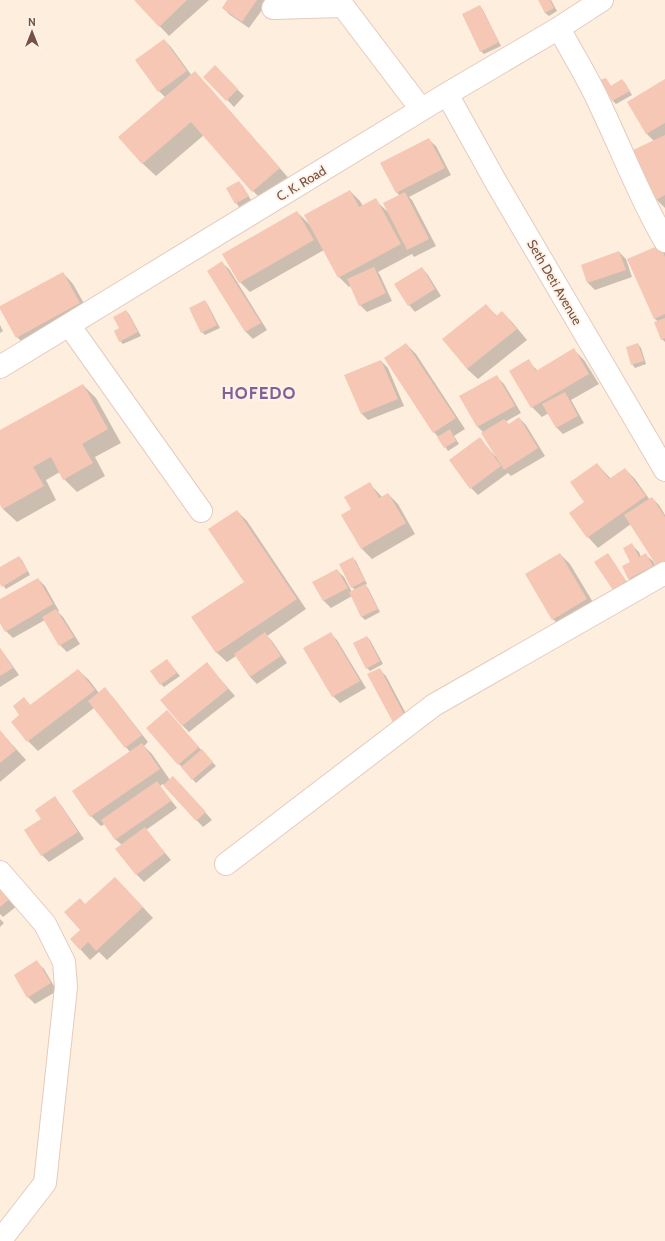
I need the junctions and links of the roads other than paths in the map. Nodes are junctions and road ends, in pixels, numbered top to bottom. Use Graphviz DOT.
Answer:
graph roads {
  1 [pos="602,0"];
  2 [pos="347,3"];
  3 [pos="273,8"];
  4 [pos="559,28"];
  5 [pos="447,94"];
  6 [pos="421,109"];
  7 [pos="665,241"];
  8 [pos="68,325"];
  9 [pos="0,367"];
  10 [pos="665,470"];
  11 [pos="201,511"];
  12 [pos="665,573"];
  13 [pos="226,864"];
  14 [pos="0,872"];
  15 [pos="0,1241"];
  1 -- 4 [label="street, C. K. Road"];
  2 -- 3 [label="street"];
  2 -- 6 [label="street"];
  4 -- 5 [label="street, C. K. Road"];
  4 -- 7 [label="street"];
  5 -- 6 [label="street, C. K. Road"];
  5 -- 10 [label="street, Seth Deti Avenue"];
  6 -- 8 [label="street, C. K. Road"];
  8 -- 9 [label="street, C. K. Road"];
  8 -- 11 [label="street"];
  12 -- 13 [label="street"];
  14 -- 15 [label="street"];
}
